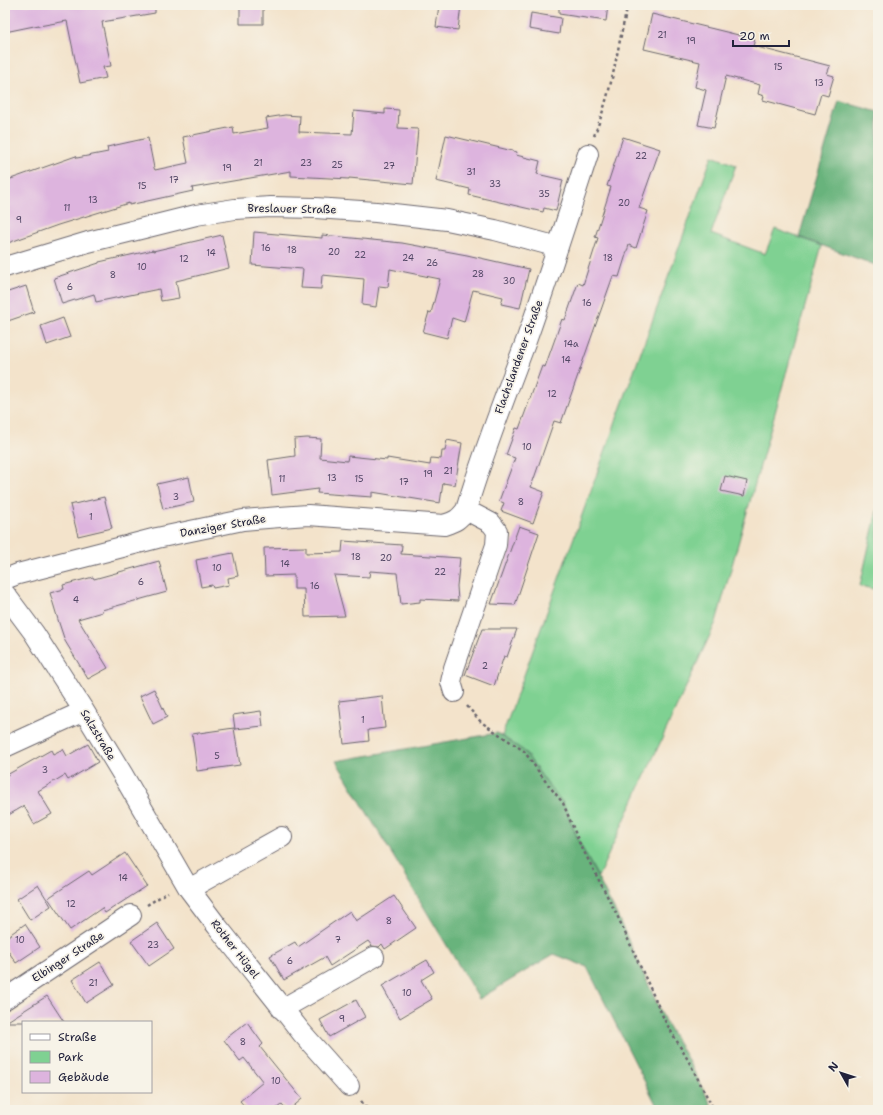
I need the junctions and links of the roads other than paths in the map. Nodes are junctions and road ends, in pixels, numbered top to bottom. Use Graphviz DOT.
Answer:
graph roads {
  1 [pos="588,154"];
  2 [pos="558,247"];
  3 [pos="5,267"];
  4 [pos="466,510"];
  5 [pos="5,579"];
  6 [pos="5,594"];
  7 [pos="454,692"];
  8 [pos="84,711"];
  9 [pos="5,747"];
  10 [pos="282,837"];
  11 [pos="187,885"];
  12 [pos="131,915"];
  13 [pos="374,957"];
  14 [pos="5,998"];
  15 [pos="282,1008"];
  16 [pos="349,1086"];
  1 -- 2 [label="street, Flachslandener Straße"];
  2 -- 3 [label="street, Breslauer Straße"];
  2 -- 4 [label="street, Flachslandener Straße"];
  4 -- 5 [label="street, Danziger Straße"];
  4 -- 7 [label="street"];
  6 -- 8 [label="street, Salzstraße"];
  8 -- 9 [label="street"];
  8 -- 11 [label="street, Salzstraße"];
  10 -- 11 [label="street"];
  11 -- 15 [label="street, Rother Hügel"];
  12 -- 14 [label="street, Elbinger Straße"];
  13 -- 15 [label="street"];
  15 -- 16 [label="street, Rother Hügel"];
}
